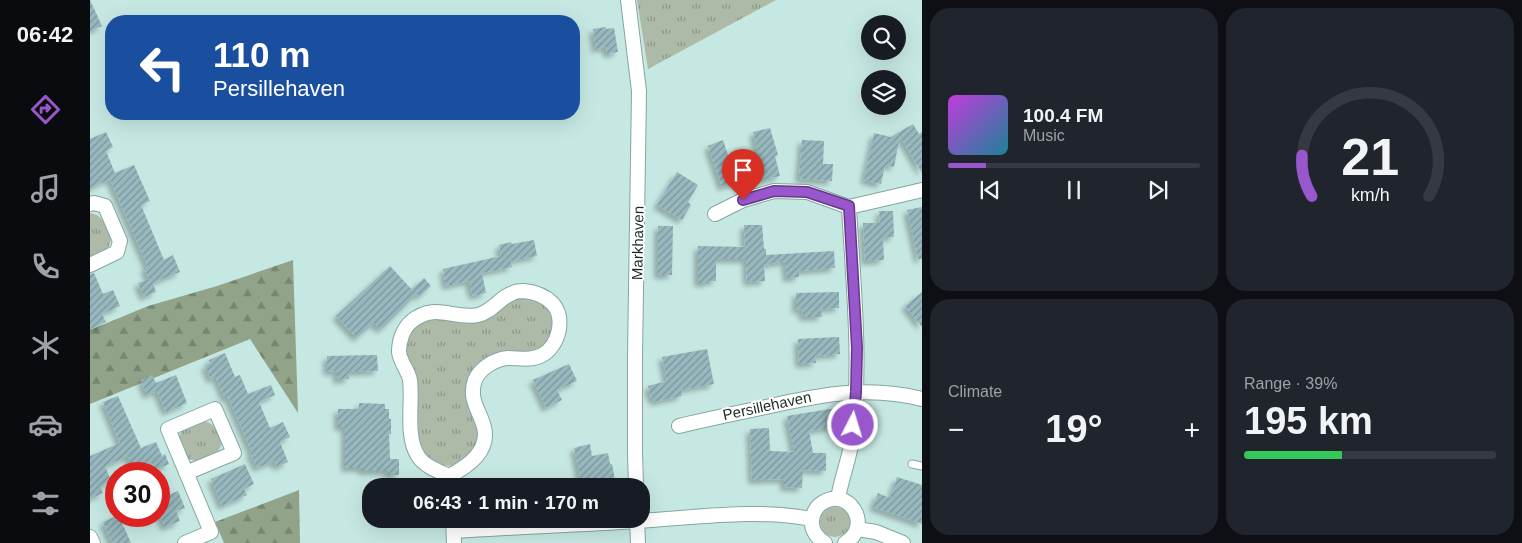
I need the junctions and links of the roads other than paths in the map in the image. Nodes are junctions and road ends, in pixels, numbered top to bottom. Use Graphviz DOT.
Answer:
graph roads {
  1 [pos="628,0"];
  2 [pos="922,190"];
  3 [pos="90,204"];
  4 [pos="849,206"];
  5 [pos="715,214"];
  6 [pos="90,265"];
  7 [pos="856,392"];
  8 [pos="922,399"];
  9 [pos="679,426"];
  10 [pos="912,464"];
  11 [pos="922,466"];
  12 [pos="186,472"];
  13 [pos="636,478"];
  14 [pos="450,481"];
  15 [pos="838,499"];
  16 [pos="650,519"];
  17 [pos="812,519"];
  18 [pos="504,528"];
  19 [pos="637,528"];
  20 [pos="857,528"];
  21 [pos="454,531"];
  22 [pos="90,537"];
  23 [pos="93,543"];
  24 [pos="186,543"];
  25 [pos="638,543"];
  26 [pos="825,543"];
  27 [pos="845,543"];
  28 [pos="903,543"];
  1 -- 13 [label="street, Markhaven"];
  2 -- 4 [label="street"];
  3 -- 6 [label="street"];
  4 -- 5 [label="street"];
  4 -- 7 [label="street"];
  7 -- 8 [label="street, Persillehaven"];
  7 -- 9 [label="street, Persillehaven"];
  7 -- 15 [label="street"];
  10 -- 11 [label="lane"];
  12 -- 12 [label="street"];
  12 -- 24 [label="street"];
  14 -- 14 [label="street"];
  15 -- 17 [label="street"];
  15 -- 20 [label="street"];
  16 -- 17 [label="street"];
  17 -- 26 [label="street"];
  18 -- 21 [label="street"];
  19 -- 25 [label="street"];
  20 -- 27 [label="street"];
  20 -- 28 [label="street"];
  22 -- 23 [label="street"];
}
